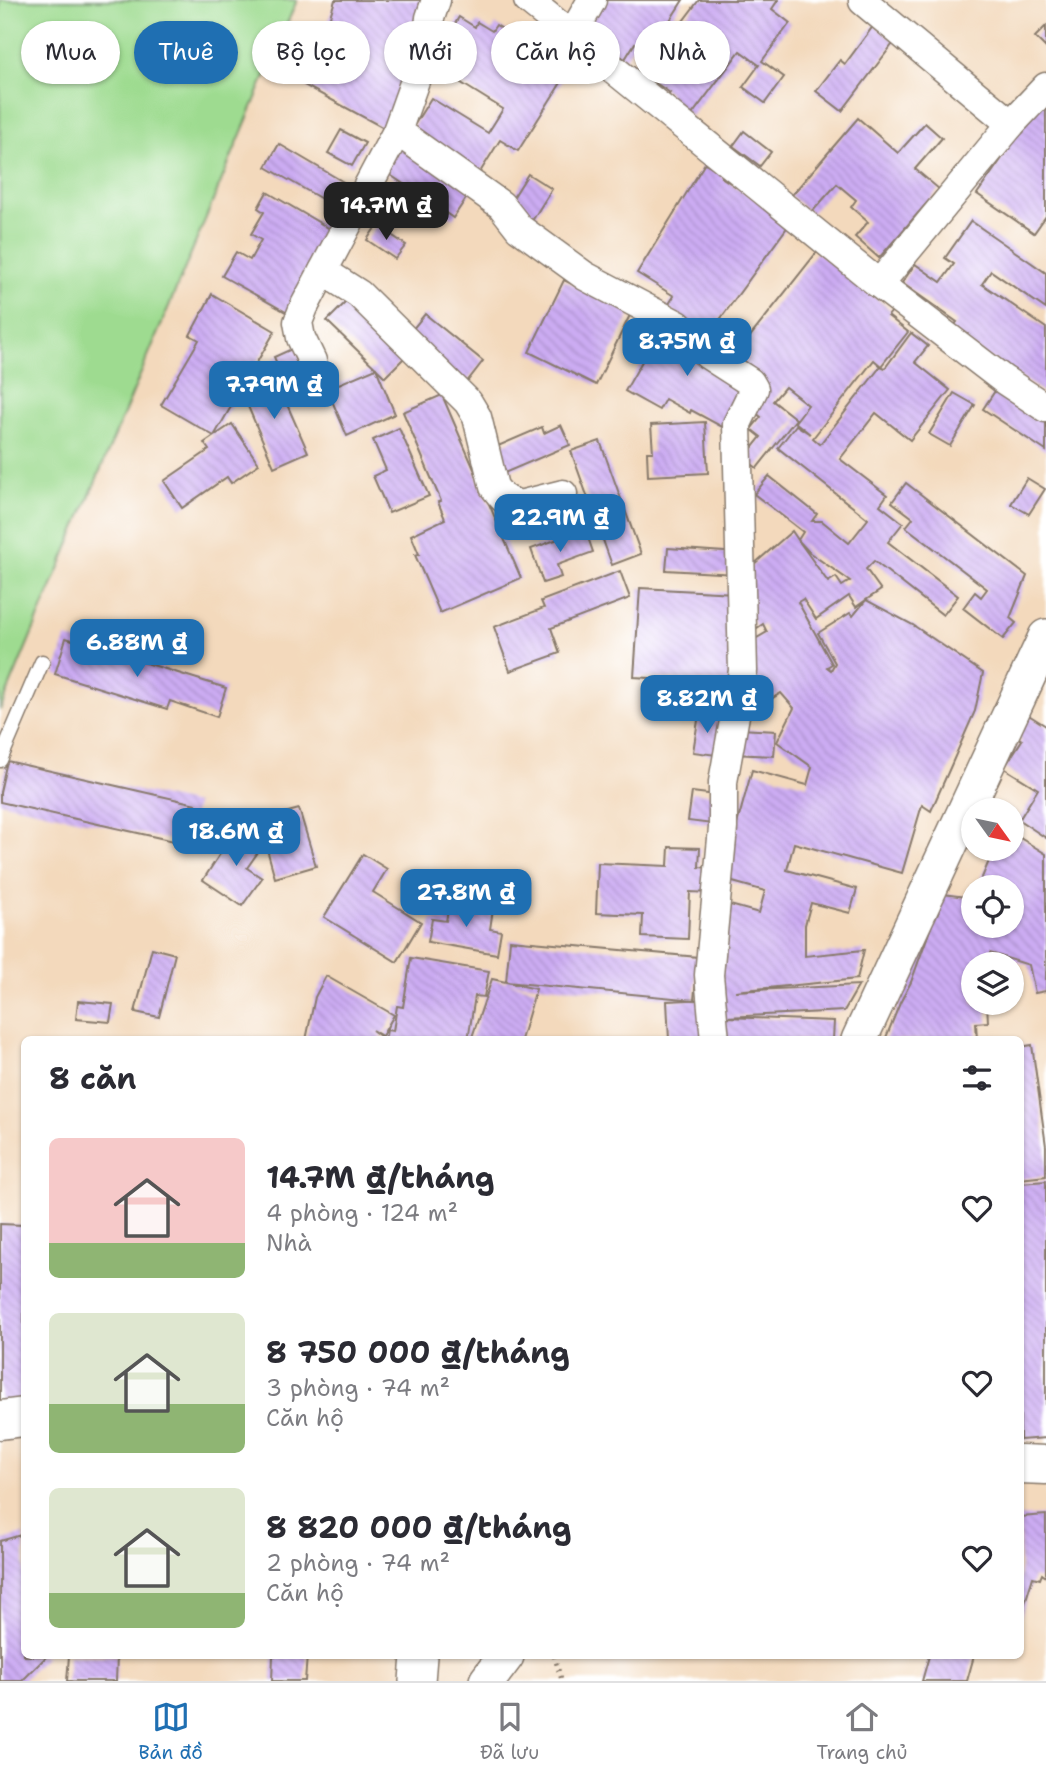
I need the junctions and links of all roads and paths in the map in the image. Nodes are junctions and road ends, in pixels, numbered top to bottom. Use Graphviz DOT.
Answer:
graph roads {
  1 [pos="436,0"];
  2 [pos="528,0"];
  3 [pos="593,0"];
  4 [pos="863,1"];
  5 [pos="554,21"];
  6 [pos="580,21"];
  7 [pos="620,74"];
  8 [pos="1046,87"];
  9 [pos="1011,124"];
  10 [pos="397,131"];
  11 [pos="323,271"];
  12 [pos="879,284"];
  13 [pos="312,361"];
  14 [pos="1046,408"];
  15 [pos="562,494"];
  16 [pos="1046,637"];
  17 [pos="42,662"];
  18 [pos="0,760"];
  19 [pos="715,1036"];
  20 [pos="861,1036"];
  21 [pos="21,1417"];
  22 [pos="0,1420"];
  23 [pos="1024,1464"];
  24 [pos="1046,1465"];
  25 [pos="419,1659"];
  26 [pos="504,1659"];
  27 [pos="555,1659"];
  28 [pos="417,1681"];
  29 [pos="486,1681"];
  30 [pos="562,1681"];
  1 -- 10 [label="street"];
  2 -- 5 [label="street"];
  3 -- 6 [label="street"];
  4 -- 9 [label="street"];
  7 -- 12 [label="street"];
  8 -- 9 [label="street"];
  9 -- 12 [label="street"];
  10 -- 11 [label="street"];
  10 -- 19 [label="street"];
  11 -- 13 [label="street"];
  11 -- 15 [label="street"];
  12 -- 14 [label="street"];
  16 -- 20 [label="street"];
  17 -- 18 [label="lane"];
  21 -- 22 [label="main road"];
  23 -- 24 [label="main road"];
  25 -- 28 [label="street"];
  26 -- 29 [label="street"];
  27 -- 30 [label="path"];
}
